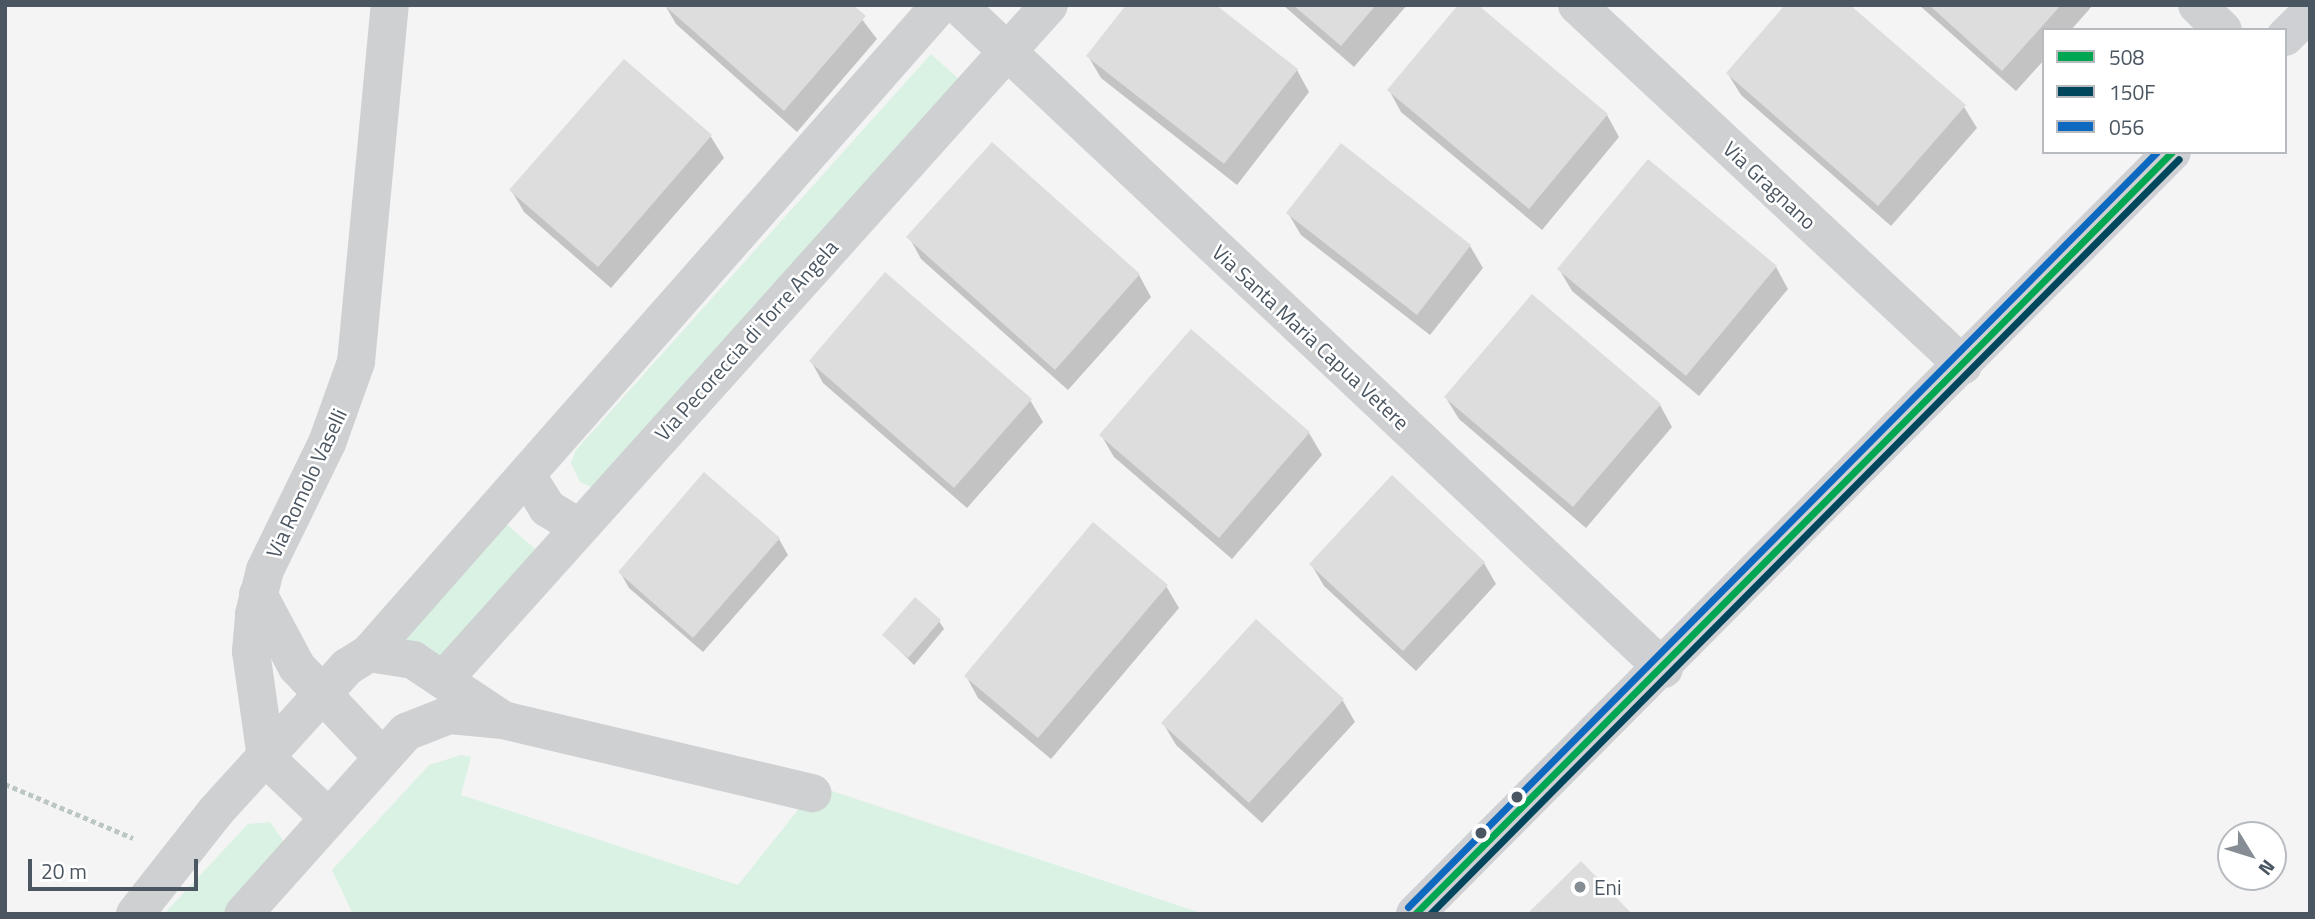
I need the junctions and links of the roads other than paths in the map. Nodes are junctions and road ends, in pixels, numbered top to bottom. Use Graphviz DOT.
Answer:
graph roads {
  1 [pos="390,5"];
  2 [pos="940,5"];
  3 [pos="958,5"];
  4 [pos="1049,5"];
  5 [pos="1577,5"];
  6 [pos="2197,5"];
  7 [pos="2310,12"];
  8 [pos="2221,28"];
  9 [pos="2287,35"];
  10 [pos="1008,51"];
  11 [pos="2170,154"];
  12 [pos="1963,365"];
  13 [pos="528,477"];
  14 [pos="577,526"];
  15 [pos="258,594"];
  16 [pos="358,660"];
  17 [pos="1664,668"];
  18 [pos="445,678"];
  19 [pos="321,695"];
  20 [pos="503,720"];
  21 [pos="394,745"];
  22 [pos="265,758"];
  23 [pos="812,793"];
  24 [pos="328,817"];
  25 [pos="135,914"];
  26 [pos="243,914"];
  27 [pos="1415,914"];
  1 -- 15 [label="street, Via Romolo Vaselli"];
  2 -- 13 [label="street"];
  3 -- 10 [label="street, Via Santa Maria Capua Vetere"];
  4 -- 10 [label="street, Via Pecoreccia di Torre Angela"];
  5 -- 12 [label="street, Via Gragnano"];
  6 -- 8 [label="street"];
  7 -- 9 [label="main road"];
  10 -- 14 [label="street, Via Pecoreccia di Torre Angela"];
  10 -- 17 [label="street, Via Santa Maria Capua Vetere"];
  11 -- 12 [label="main road"];
  12 -- 17 [label="main road"];
  13 -- 14 [label="street"];
  13 -- 16 [label="street"];
  14 -- 18 [label="street, Via Pecoreccia di Torre Angela"];
  15 -- 19 [label="street"];
  15 -- 22 [label="street, Via Romolo Vaselli"];
  16 -- 18 [label="street"];
  16 -- 19 [label="street"];
  17 -- 27 [label="main road"];
  18 -- 20 [label="street"];
  19 -- 21 [label="street"];
  19 -- 22 [label="street"];
  20 -- 21 [label="street"];
  20 -- 23 [label="street"];
  21 -- 24 [label="street"];
  22 -- 24 [label="street"];
  22 -- 25 [label="street"];
  24 -- 26 [label="street"];
}
